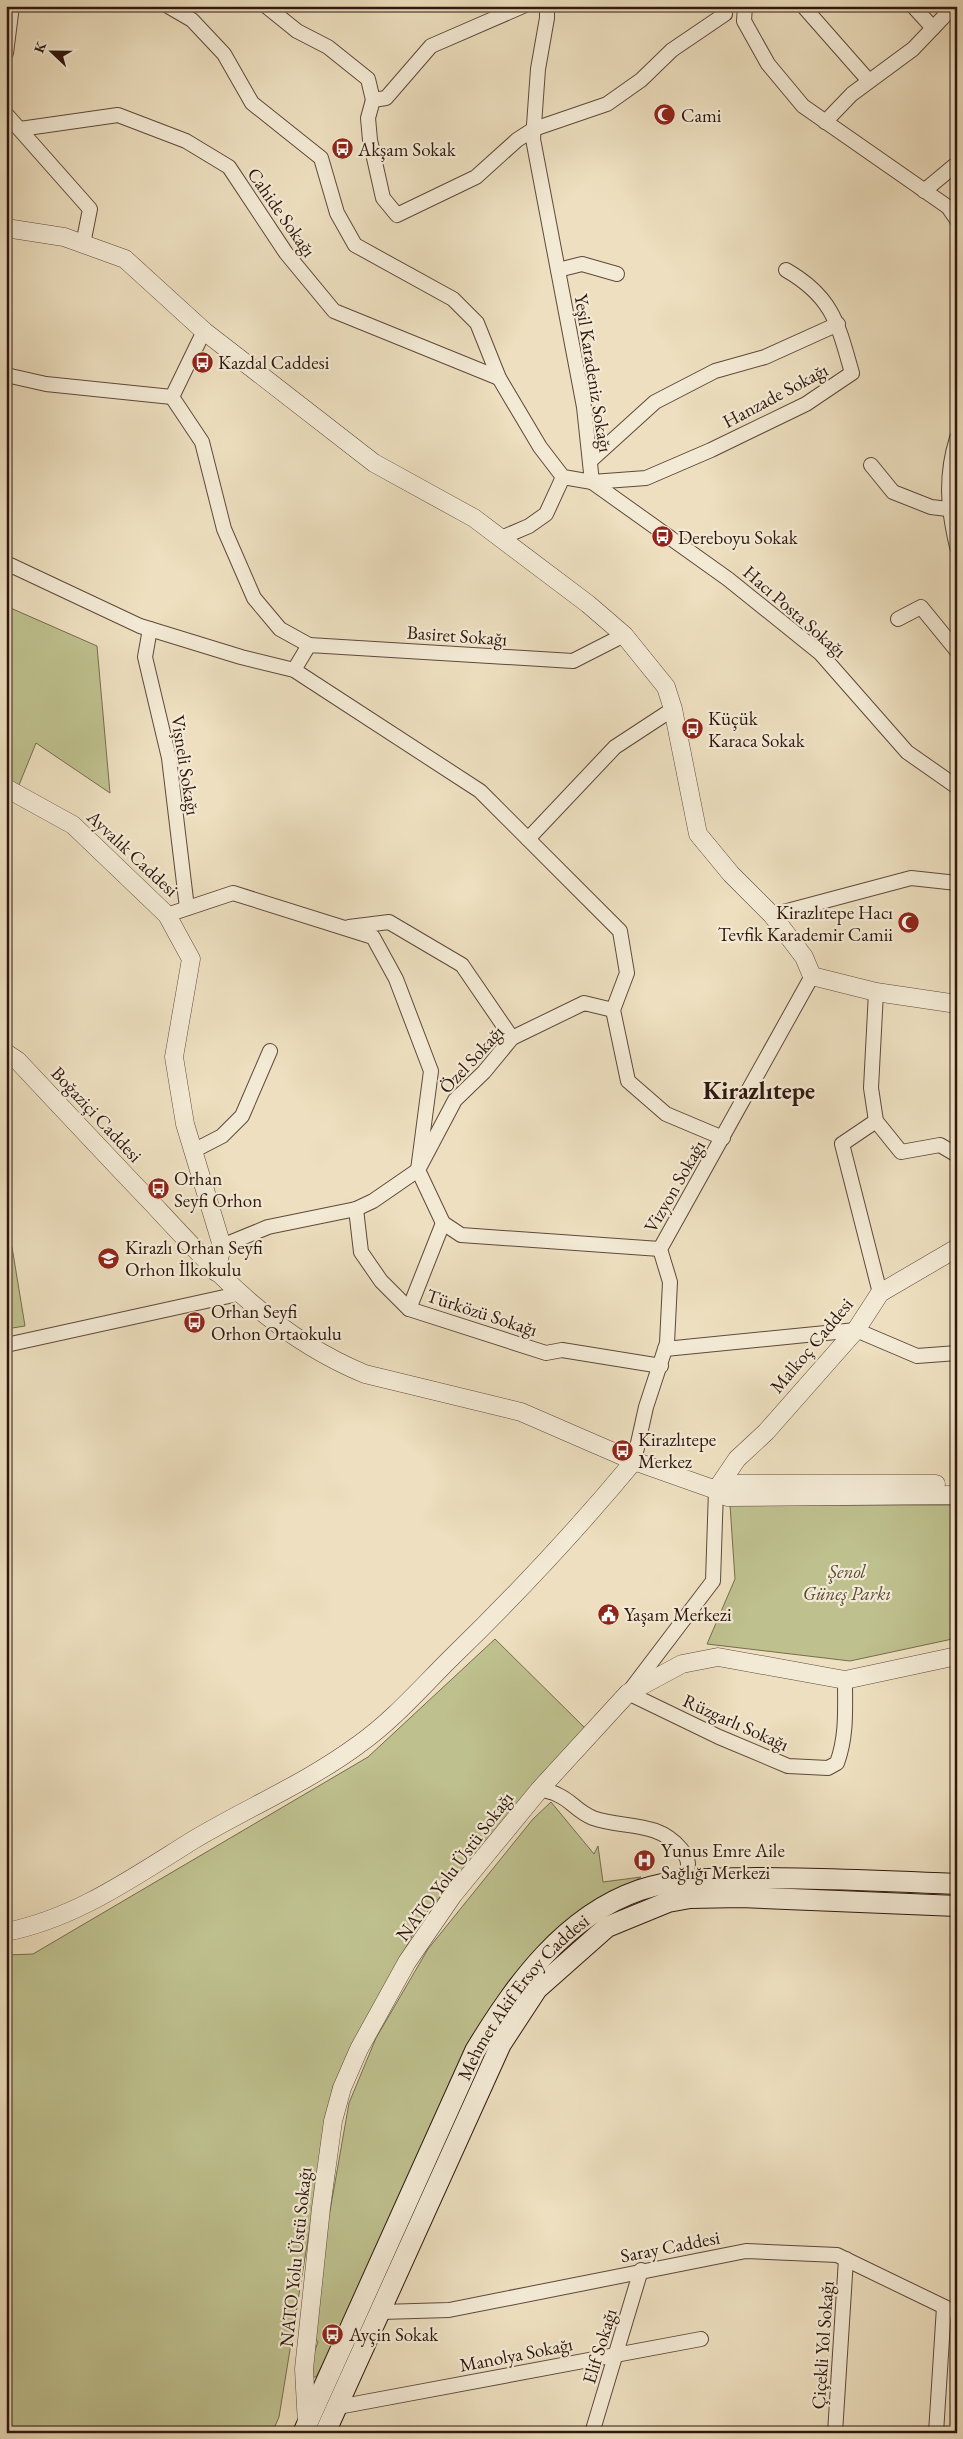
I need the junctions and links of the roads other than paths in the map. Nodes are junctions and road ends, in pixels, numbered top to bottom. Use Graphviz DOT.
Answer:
graph roads {
  1 [pos="12,6"];
  2 [pos="168,6"];
  3 [pos="266,6"];
  4 [pos="523,6"];
  5 [pos="547,6"];
  6 [pos="804,6"];
  7 [pos="913,6"];
  8 [pos="954,6"];
  9 [pos="746,7"];
  10 [pos="724,10"];
  11 [pos="933,28"];
  12 [pos="6,53"];
  13 [pos="870,81"];
  14 [pos="373,100"];
  15 [pos="6,114"];
  16 [pos="825,122"];
  17 [pos="20,128"];
  18 [pos="534,129"];
  19 [pos="957,169"];
  20 [pos="924,191"];
  21 [pos="957,220"];
  22 [pos="6,228"];
  23 [pos="83,244"];
  24 [pos="558,270"];
  25 [pos="786,270"];
  26 [pos="618,274"];
  27 [pos="838,324"];
  28 [pos="204,331"];
  29 [pos="6,375"];
  30 [pos="499,378"];
  31 [pos="172,397"];
  32 [pos="957,438"];
  33 [pos="590,461"];
  34 [pos="871,465"];
  35 [pos="563,477"];
  36 [pos="592,482"];
  37 [pos="953,510"];
  38 [pos="501,538"];
  39 [pos="957,547"];
  40 [pos="6,563"];
  41 [pos="898,619"];
  42 [pos="150,629"];
  43 [pos="624,635"];
  44 [pos="309,645"];
  45 [pos="957,651"];
  46 [pos="294,670"];
  47 [pos="673,709"];
  48 [pos="957,787"];
  49 [pos="6,788"];
  50 [pos="528,840"];
  51 [pos="957,883"];
  52 [pos="187,908"];
  53 [pos="167,914"];
  54 [pos="772,916"];
  55 [pos="344,928"];
  56 [pos="812,976"];
  57 [pos="876,992"];
  58 [pos="957,1004"];
  59 [pos="612,1010"];
  60 [pos="512,1038"];
  61 [pos="270,1051"];
  62 [pos="6,1053"];
  63 [pos="876,1121"];
  64 [pos="723,1138"];
  65 [pos="193,1151"];
  66 [pos="957,1155"];
  67 [pos="418,1170"];
  68 [pos="356,1209"];
  69 [pos="443,1223"];
  70 [pos="222,1246"];
  71 [pos="957,1248"];
  72 [pos="660,1249"];
  73 [pos="216,1272"];
  74 [pos="880,1293"];
  75 [pos="238,1294"];
  76 [pos="409,1309"];
  77 [pos="856,1330"];
  78 [pos="6,1345"];
  79 [pos="665,1349"];
  80 [pos="957,1354"];
  81 [pos="661,1366"];
  82 [pos="634,1461"];
  83 [pos="957,1484"];
  84 [pos="716,1490"];
  85 [pos="957,1495"];
  86 [pos="957,1656"];
  87 [pos="845,1680"];
  88 [pos="628,1694"];
  89 [pos="540,1789"];
  90 [pos="683,1879"];
  91 [pos="957,1884"];
  92 [pos="690,1898"];
  93 [pos="957,1906"];
  94 [pos="6,1932"];
  95 [pos="846,2259"];
  96 [pos="642,2270"];
  97 [pos="359,2307"];
  98 [pos="951,2310"];
  99 [pos="381,2312"];
  100 [pos="701,2339"];
  101 [pos="617,2353"];
  102 [pos="338,2407"];
  103 [pos="311,2431"];
  104 [pos="592,2433"];
  105 [pos="835,2433"];
  106 [pos="936,2433"];
  1 -- 12 [label="street"];
  2 -- 30 [label="street"];
  3 -- 14 [label="street"];
  4 -- 14 [label="street"];
  5 -- 18 [label="street, Yeşil Karadeniz Sokağı"];
  6 -- 13 [label="street"];
  7 -- 11 [label="street"];
  8 -- 11 [label="street"];
  9 -- 10 [label="street"];
  9 -- 16 [label="street"];
  10 -- 18 [label="street"];
  11 -- 13 [label="street"];
  13 -- 16 [label="street"];
  14 -- 18 [label="street"];
  15 -- 17 [label="street"];
  16 -- 20 [label="street"];
  17 -- 23 [label="street"];
  17 -- 30 [label="street, Cahide Sokağı"];
  18 -- 24 [label="street, Yeşil Karadeniz Sokağı"];
  19 -- 20 [label="street"];
  20 -- 21 [label="street"];
  22 -- 23 [label="street"];
  23 -- 28 [label="street"];
  24 -- 26 [label="street, Yeşil Karadeniz Sokağı"];
  24 -- 33 [label="street, Yeşil Karadeniz Sokağı"];
  25 -- 27 [label="street, Hanzade Sokağı"];
  27 -- 33 [label="street"];
  27 -- 36 [label="street, Hanzade Sokağı"];
  28 -- 31 [label="street"];
  28 -- 38 [label="street"];
  29 -- 31 [label="street"];
  30 -- 35 [label="street"];
  31 -- 44 [label="street"];
  32 -- 37 [label="street"];
  33 -- 36 [label="street, Yeşil Karadeniz Sokağı"];
  34 -- 37 [label="street"];
  35 -- 36 [label="street"];
  35 -- 38 [label="street"];
  36 -- 48 [label="street, Hacı Posta Sokağı"];
  37 -- 39 [label="street"];
  38 -- 43 [label="street"];
  40 -- 42 [label="street"];
  41 -- 45 [label="street"];
  42 -- 46 [label="street"];
  42 -- 52 [label="street, Vişneli Sokağı"];
  43 -- 44 [label="street, Basiret Sokağı"];
  43 -- 47 [label="street"];
  44 -- 46 [label="street"];
  46 -- 50 [label="street"];
  47 -- 50 [label="street"];
  47 -- 54 [label="street"];
  49 -- 53 [label="street, Ayvalık Caddesi"];
  50 -- 59 [label="street"];
  51 -- 54 [label="street"];
  52 -- 53 [label="street"];
  52 -- 55 [label="street"];
  53 -- 65 [label="street, Ayvalık Caddesi"];
  54 -- 56 [label="street"];
  55 -- 60 [label="street"];
  55 -- 67 [label="street"];
  56 -- 57 [label="street"];
  56 -- 64 [label="street, Vizyon Sokağı"];
  57 -- 58 [label="street"];
  57 -- 63 [label="street"];
  59 -- 60 [label="street, Özel Sokağı"];
  59 -- 64 [label="street"];
  60 -- 67 [label="street, Özel Sokağı"];
  61 -- 65 [label="street"];
  62 -- 73 [label="street, Boğaziçi Caddesi"];
  63 -- 66 [label="street"];
  63 -- 74 [label="street"];
  64 -- 72 [label="street, Vizyon Sokağı"];
  65 -- 70 [label="street, Ayvalık Caddesi"];
  67 -- 68 [label="street, Özel Sokağı"];
  67 -- 69 [label="street"];
  68 -- 70 [label="street, Özel Sokağı"];
  68 -- 76 [label="street, Türközü Sokağı"];
  69 -- 72 [label="street"];
  69 -- 76 [label="street"];
  70 -- 73 [label="street, Ayvalık Caddesi"];
  71 -- 74 [label="street, Malkoç Caddesi"];
  72 -- 79 [label="street, Vizyon Sokağı"];
  73 -- 75 [label="street, Boğaziçi Caddesi"];
  74 -- 77 [label="street, Malkoç Caddesi"];
  75 -- 78 [label="street"];
  75 -- 82 [label="street, Boğaziçi Caddesi"];
  76 -- 81 [label="street, Türközü Sokağı"];
  77 -- 79 [label="street"];
  77 -- 80 [label="street"];
  77 -- 84 [label="street, Malkoç Caddesi"];
  79 -- 81 [label="street, Vizyon Sokağı"];
  81 -- 82 [label="street, Vizyon Sokağı"];
  82 -- 84 [label="street, Boğaziçi Caddesi"];
  82 -- 94 [label="street"];
  83 -- 84 [label="street"];
  84 -- 85 [label="street, Boğaziçi Caddesi"];
  84 -- 88 [label="street"];
  86 -- 87 [label="street, NATO Yolu Üstü Sokağı"];
  87 -- 88 [label="street, NATO Yolu Üstü Sokağı"];
  87 -- 88 [label="street, Rüzgarlı Sokağı"];
  88 -- 89 [label="street, NATO Yolu Üstü Sokağı"];
  89 -- 90 [label="street"];
  89 -- 103 [label="street, NATO Yolu Üstü Sokağı"];
  90 -- 91 [label="main road, Mehmet Akif Ersoy Caddesi"];
  90 -- 92 [label="main road"];
  90 -- 97 [label="main road, Mehmet Akif Ersoy Caddesi"];
  92 -- 93 [label="main road, Mehmet Akif Ersoy Caddesi"];
  92 -- 99 [label="main road, Mehmet Akif Ersoy Caddesi"];
  95 -- 96 [label="street, Saray Caddesi"];
  95 -- 98 [label="street, Saray Caddesi"];
  95 -- 105 [label="street, Çiçekli Yol Sokağı"];
  96 -- 99 [label="street, Saray Caddesi"];
  96 -- 101 [label="street, Elif Sokağı"];
  97 -- 99 [label="main road"];
  97 -- 103 [label="main road, Mehmet Akif Ersoy Caddesi"];
  98 -- 106 [label="street"];
  99 -- 102 [label="main road, Mehmet Akif Ersoy Caddesi"];
  100 -- 101 [label="street, Manolya Sokağı"];
  101 -- 102 [label="street, Manolya Sokağı"];
  101 -- 104 [label="street, Elif Sokağı"];
  102 -- 103 [label="main road, Mehmet Akif Ersoy Caddesi"];
}
